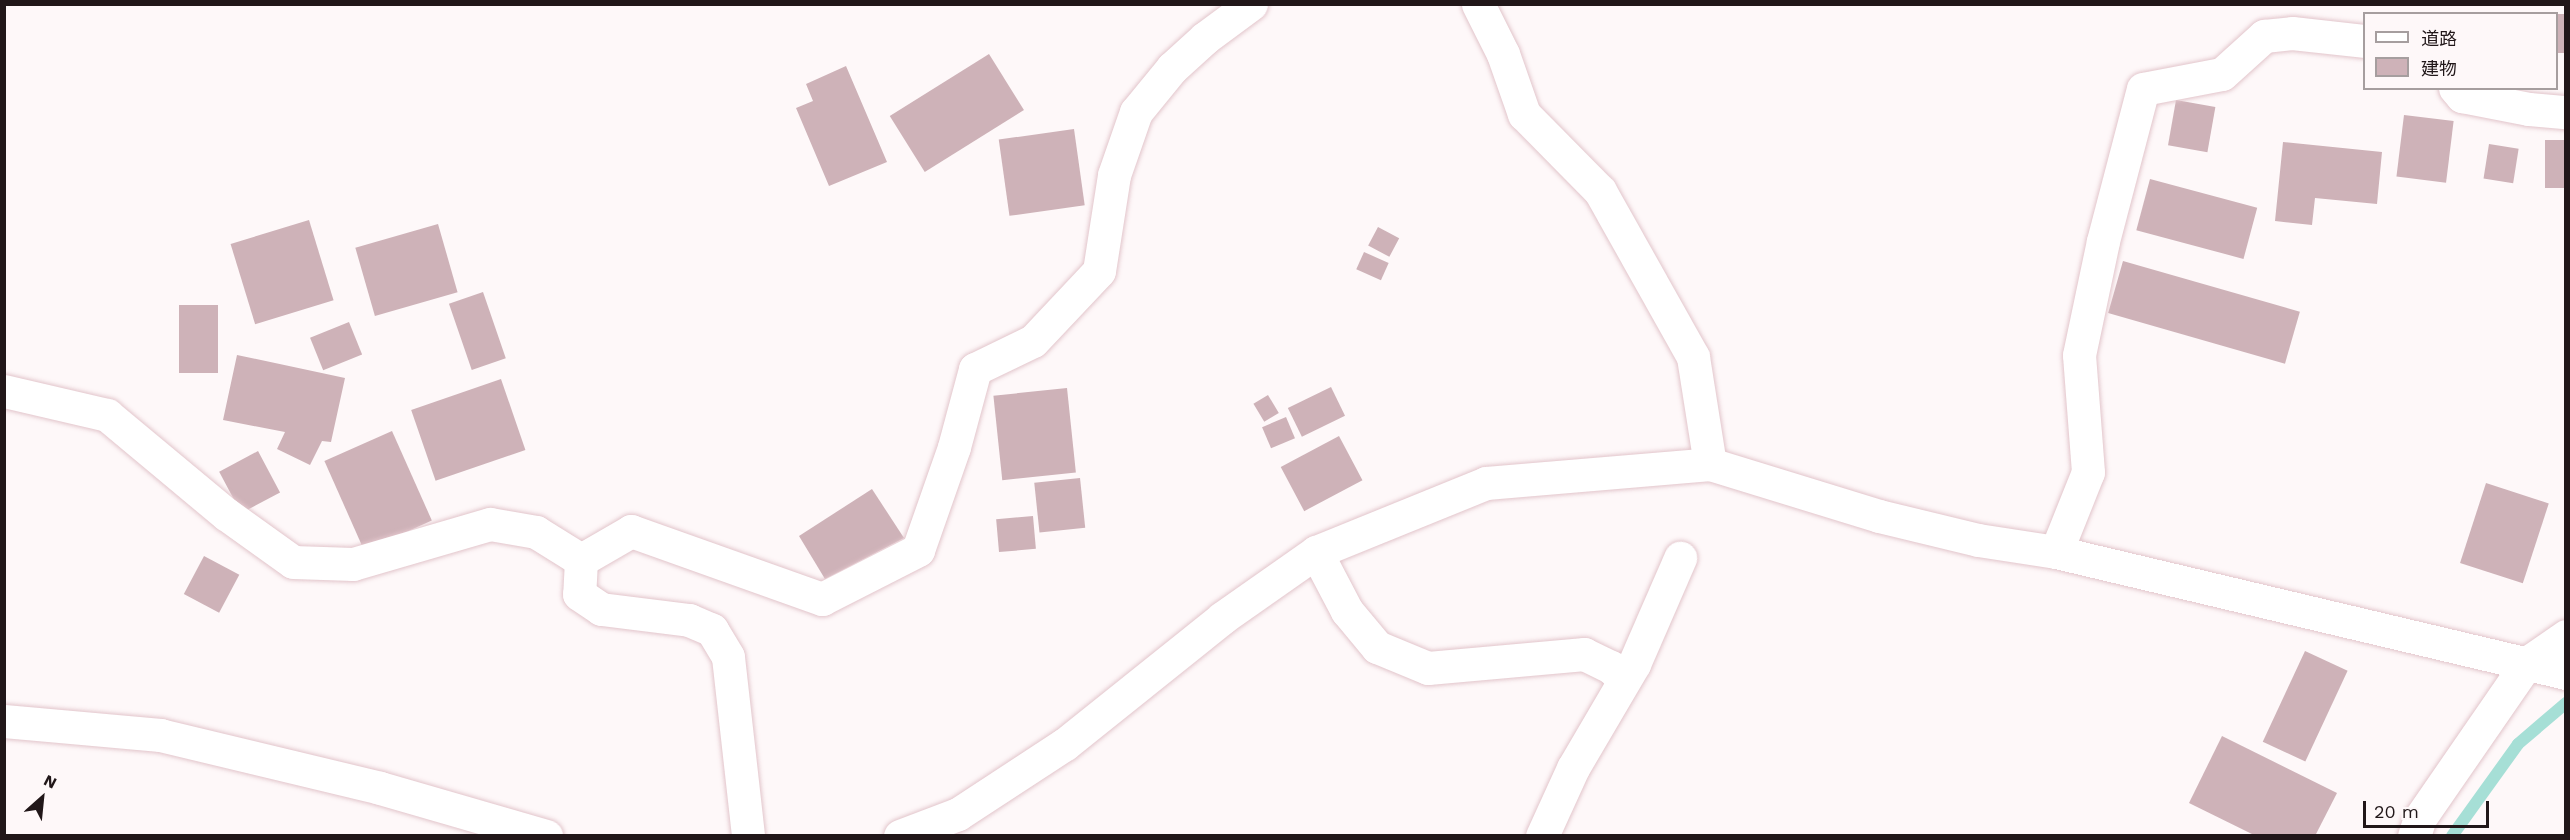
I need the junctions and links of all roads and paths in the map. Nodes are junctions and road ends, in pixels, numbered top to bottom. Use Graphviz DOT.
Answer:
graph roads {
  1 [pos="1251,4"];
  2 [pos="1478,4"];
  3 [pos="2363,40"];
  4 [pos="2457,90"];
  5 [pos="2565,112"];
  6 [pos="4,391"];
  7 [pos="1710,464"];
  8 [pos="1316,552"];
  9 [pos="2056,552"];
  10 [pos="1680,558"];
  11 [pos="581,560"];
  12 [pos="2565,636"];
  13 [pos="2527,663"];
  14 [pos="2565,673"];
  15 [pos="1624,680"];
  16 [pos="4,721"];
  17 [pos="546,836"];
  18 [pos="748,836"];
  19 [pos="900,836"];
  20 [pos="1542,836"];
  21 [pos="2414,836"];
  1 -- 11 [label="street"];
  2 -- 7 [label="street"];
  3 -- 9 [label="street"];
  4 -- 5 [label="street"];
  6 -- 11 [label="street"];
  7 -- 8 [label="street"];
  7 -- 9 [label="street"];
  8 -- 15 [label="street"];
  8 -- 19 [label="street"];
  9 -- 13 [label="street"];
  10 -- 15 [label="street"];
  11 -- 18 [label="street"];
  12 -- 13 [label="street"];
  13 -- 14 [label="street"];
  13 -- 21 [label="street"];
  15 -- 20 [label="street"];
  16 -- 17 [label="street"];
}
